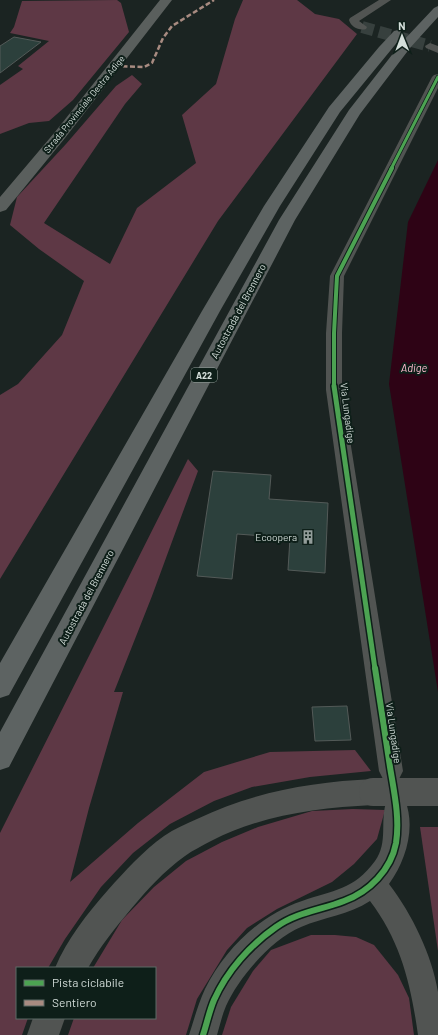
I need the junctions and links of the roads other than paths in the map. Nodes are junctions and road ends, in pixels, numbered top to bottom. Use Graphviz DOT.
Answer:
graph roads {
  1 [pos="166,0"];
  2 [pos="386,0"];
  3 [pos="431,0"];
  4 [pos="438,10"];
  5 [pos="362,27"];
  6 [pos="438,77"];
  7 [pos="0,208"];
  8 [pos="0,687"];
  9 [pos="0,758"];
  10 [pos="391,771"];
  11 [pos="438,792"];
  12 [pos="396,808"];
  13 [pos="373,884"];
  14 [pos="72,967"];
  15 [pos="49,1019"];
  16 [pos="43,1035"];
  17 [pos="203,1035"];
  18 [pos="432,1035"];
  1 -- 7 [label="main road, Strada Provinciale Destra Adige"];
  2 -- 5 [label="street"];
  3 -- 8 [label="highway, A22"];
  4 -- 9 [label="highway, Autostrada del Brennero / A22"];
  6 -- 10 [label="street, Via Lungadige"];
  11 -- 14 [label="street, bridge"];
  12 -- 13 [label="street"];
  13 -- 17 [label="street"];
  13 -- 18 [label="street"];
  15 -- 16 [label="street"];
}
